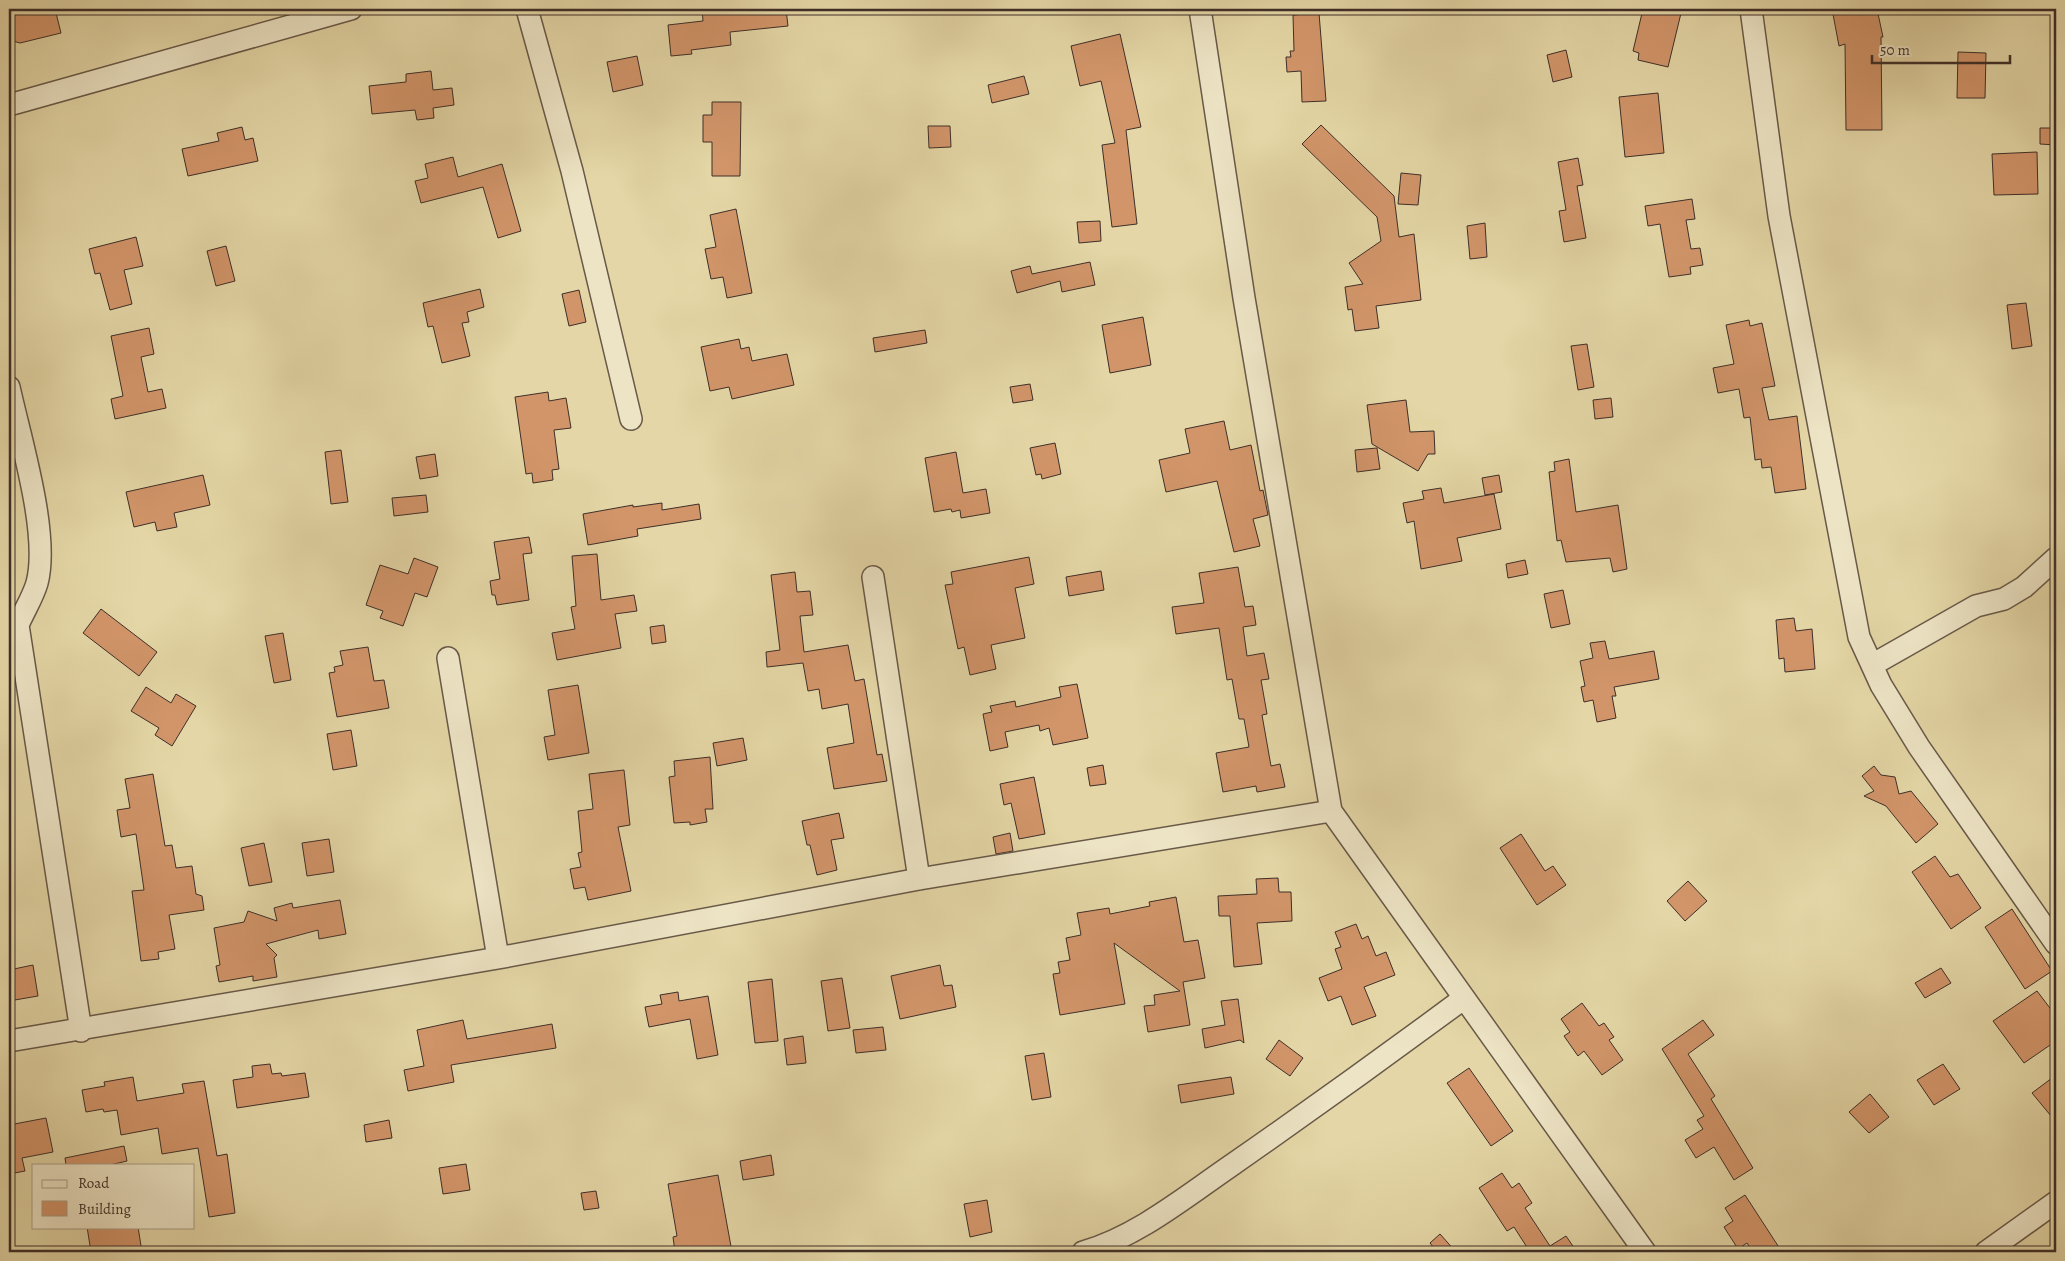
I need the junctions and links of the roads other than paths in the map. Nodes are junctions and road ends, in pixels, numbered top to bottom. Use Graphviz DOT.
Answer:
graph roads {
  1 [pos="350,9"];
  2 [pos="528,9"];
  3 [pos="1200,9"];
  4 [pos="1751,9"];
  5 [pos="9,105"];
  6 [pos="9,387"];
  7 [pos="631,419"];
  8 [pos="2056,558"];
  9 [pos="873,577"];
  10 [pos="448,658"];
  11 [pos="1872,665"];
  12 [pos="1331,811"];
  13 [pos="919,879"];
  14 [pos="2056,944"];
  15 [pos="498,958"];
  16 [pos="1463,999"];
  17 [pos="81,1030"];
  18 [pos="9,1041"];
  19 [pos="2056,1202"];
  20 [pos="1083,1252"];
  21 [pos="1645,1252"];
  22 [pos="1986,1252"];
  1 -- 5 [label="street"];
  2 -- 7 [label="street"];
  3 -- 12 [label="street"];
  4 -- 11 [label="street"];
  6 -- 17 [label="street"];
  8 -- 11 [label="street"];
  9 -- 13 [label="street"];
  10 -- 15 [label="street"];
  11 -- 14 [label="street"];
  12 -- 13 [label="street"];
  12 -- 16 [label="street"];
  13 -- 15 [label="street"];
  15 -- 17 [label="street"];
  16 -- 20 [label="street"];
  16 -- 21 [label="street"];
  17 -- 18 [label="street"];
  19 -- 22 [label="street"];
}
